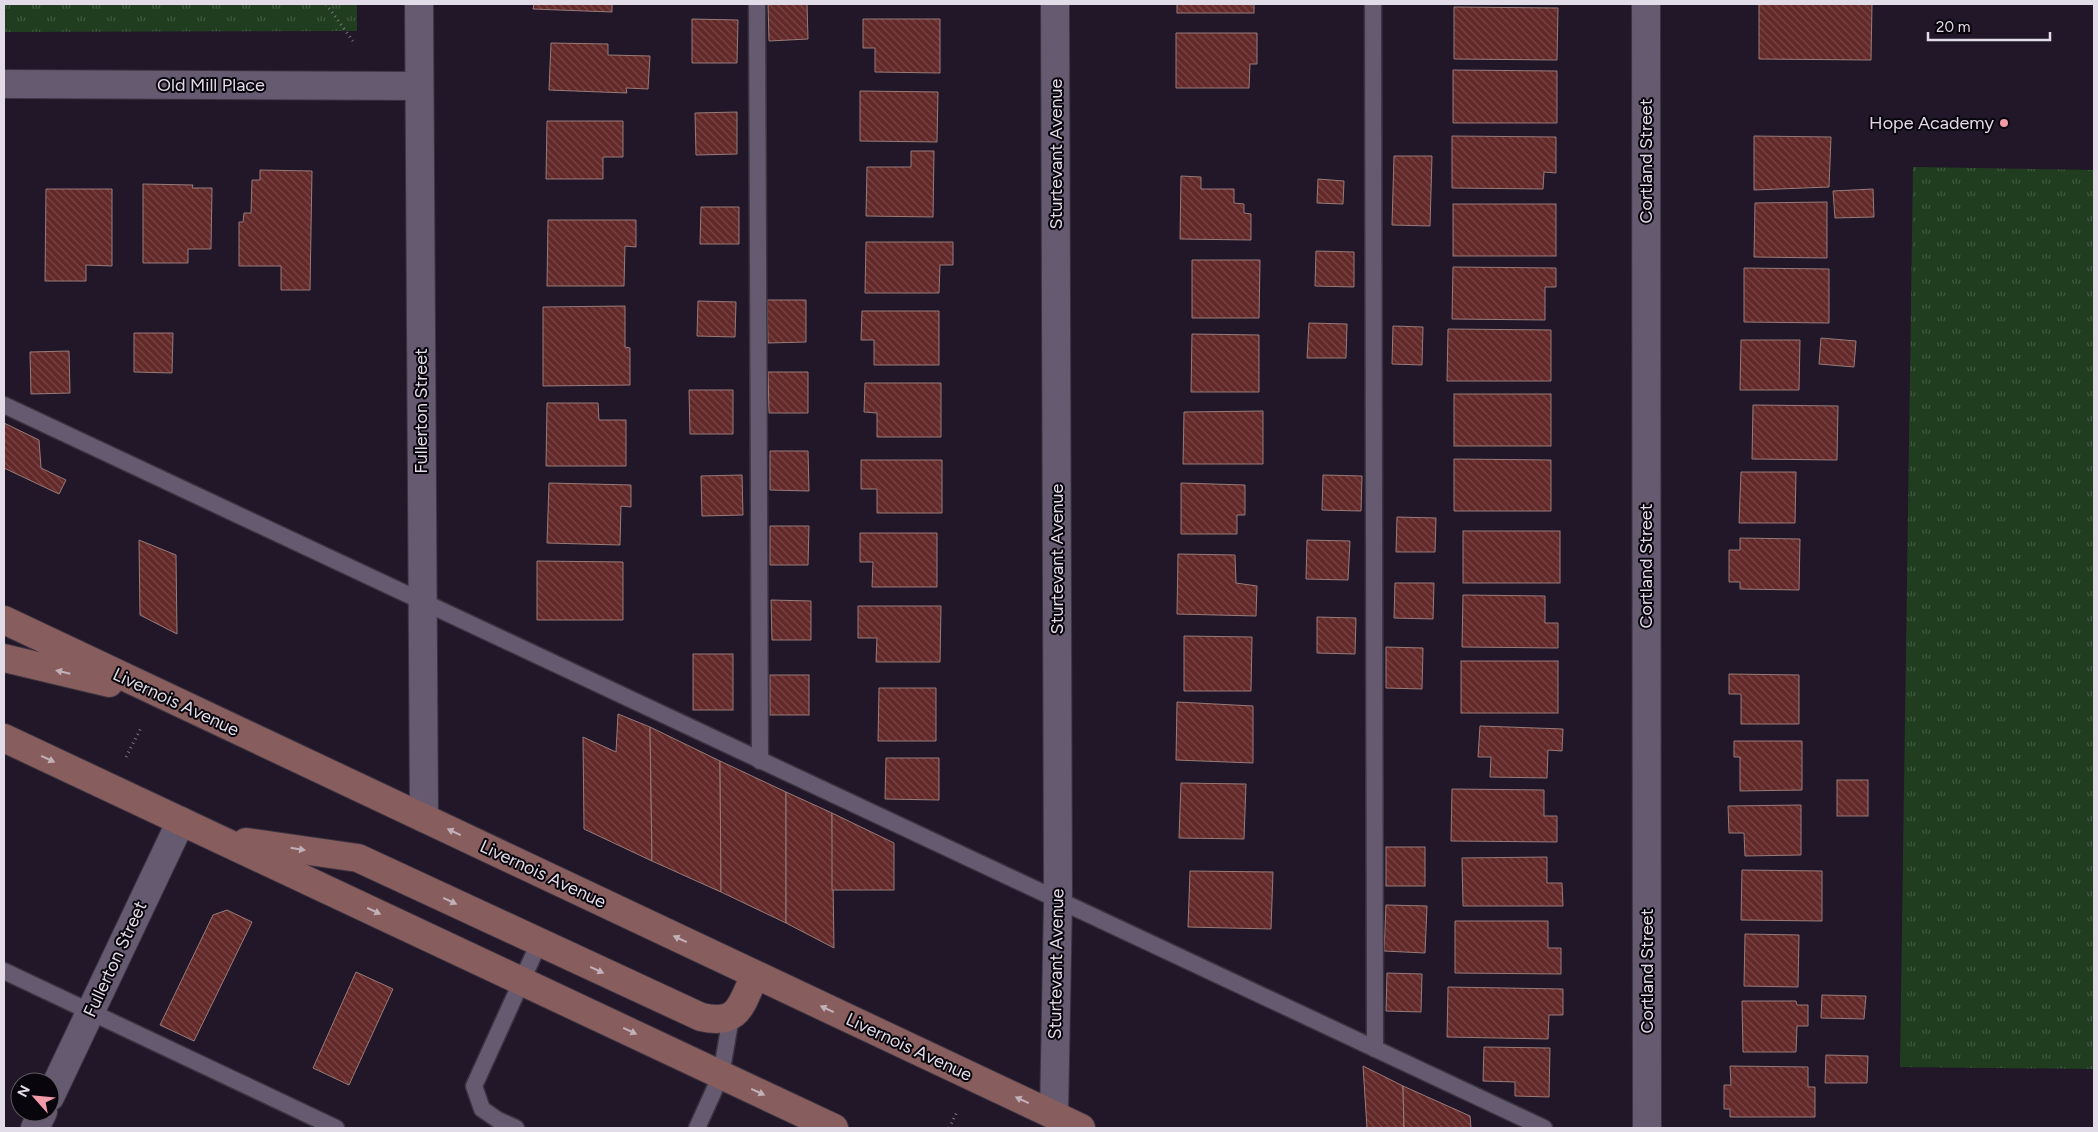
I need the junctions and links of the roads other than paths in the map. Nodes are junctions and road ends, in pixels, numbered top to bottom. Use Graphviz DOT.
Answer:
graph roads {
  1 [pos="419,4"];
  2 [pos="758,4"];
  3 [pos="1055,4"];
  4 [pos="1373,4"];
  5 [pos="1646,4"];
  6 [pos="4,84"];
  7 [pos="419,86"];
  8 [pos="4,405"];
  9 [pos="423,602"];
  10 [pos="4,620"];
  11 [pos="4,658"];
  12 [pos="162,695"];
  13 [pos="4,738"];
  14 [pos="760,761"];
  15 [pos="424,818"];
  16 [pos="181,821"];
  17 [pos="215,837"];
  18 [pos="1058,901"];
  19 [pos="539,943"];
  20 [pos="4,971"];
  21 [pos="755,975"];
  22 [pos="522,980"];
  23 [pos="90,1012"];
  24 [pos="731,1017"];
  25 [pos="1375,1050"];
  26 [pos="721,1075"];
  27 [pos="60,1076"];
  28 [pos="1054,1115"];
  29 [pos="336,1128"];
  30 [pos="516,1128"];
  31 [pos="696,1128"];
  32 [pos="834,1128"];
  33 [pos="1082,1128"];
  34 [pos="1544,1128"];
  35 [pos="1647,1128"];
  1 -- 7 [label="street, Fullerton Street"];
  2 -- 14 [label="lane"];
  3 -- 18 [label="street, Sturtevant Avenue"];
  4 -- 25 [label="lane"];
  5 -- 35 [label="street, Cortland Street"];
  6 -- 7 [label="street, Old Mill Place"];
  7 -- 9 [label="street, Fullerton Street"];
  8 -- 9 [label="lane"];
  9 -- 14 [label="lane"];
  9 -- 15 [label="street, Fullerton Street"];
  10 -- 12 [label="main road, Livernois Avenue"];
  12 -- 11 [label="main road, one-way"];
  12 -- 15 [label="main road, Livernois Avenue"];
  13 -- 16 [label="main road, one-way"];
  14 -- 18 [label="lane"];
  21 -- 15 [label="main road, Livernois Avenue, one-way"];
  16 -- 17 [label="main road"];
  16 -- 23 [label="street, Fullerton Street"];
  17 -- 19 [label="main road, one-way"];
  17 -- 22 [label="main road, one-way"];
  18 -- 25 [label="lane"];
  18 -- 28 [label="street, Sturtevant Avenue"];
  19 -- 22 [label="lane"];
  19 -- 24 [label="main road, one-way"];
  20 -- 23 [label="lane"];
  21 -- 24 [label="main road"];
  28 -- 21 [label="main road, Livernois Avenue, one-way"];
  22 -- 26 [label="main road, one-way"];
  22 -- 30 [label="lane"];
  23 -- 27 [label="street, Fullerton Street"];
  23 -- 29 [label="lane"];
  24 -- 26 [label="lane"];
  25 -- 34 [label="lane"];
  26 -- 31 [label="lane"];
  26 -- 32 [label="main road, one-way"];
  28 -- 33 [label="main road, Livernois Avenue"];
}
